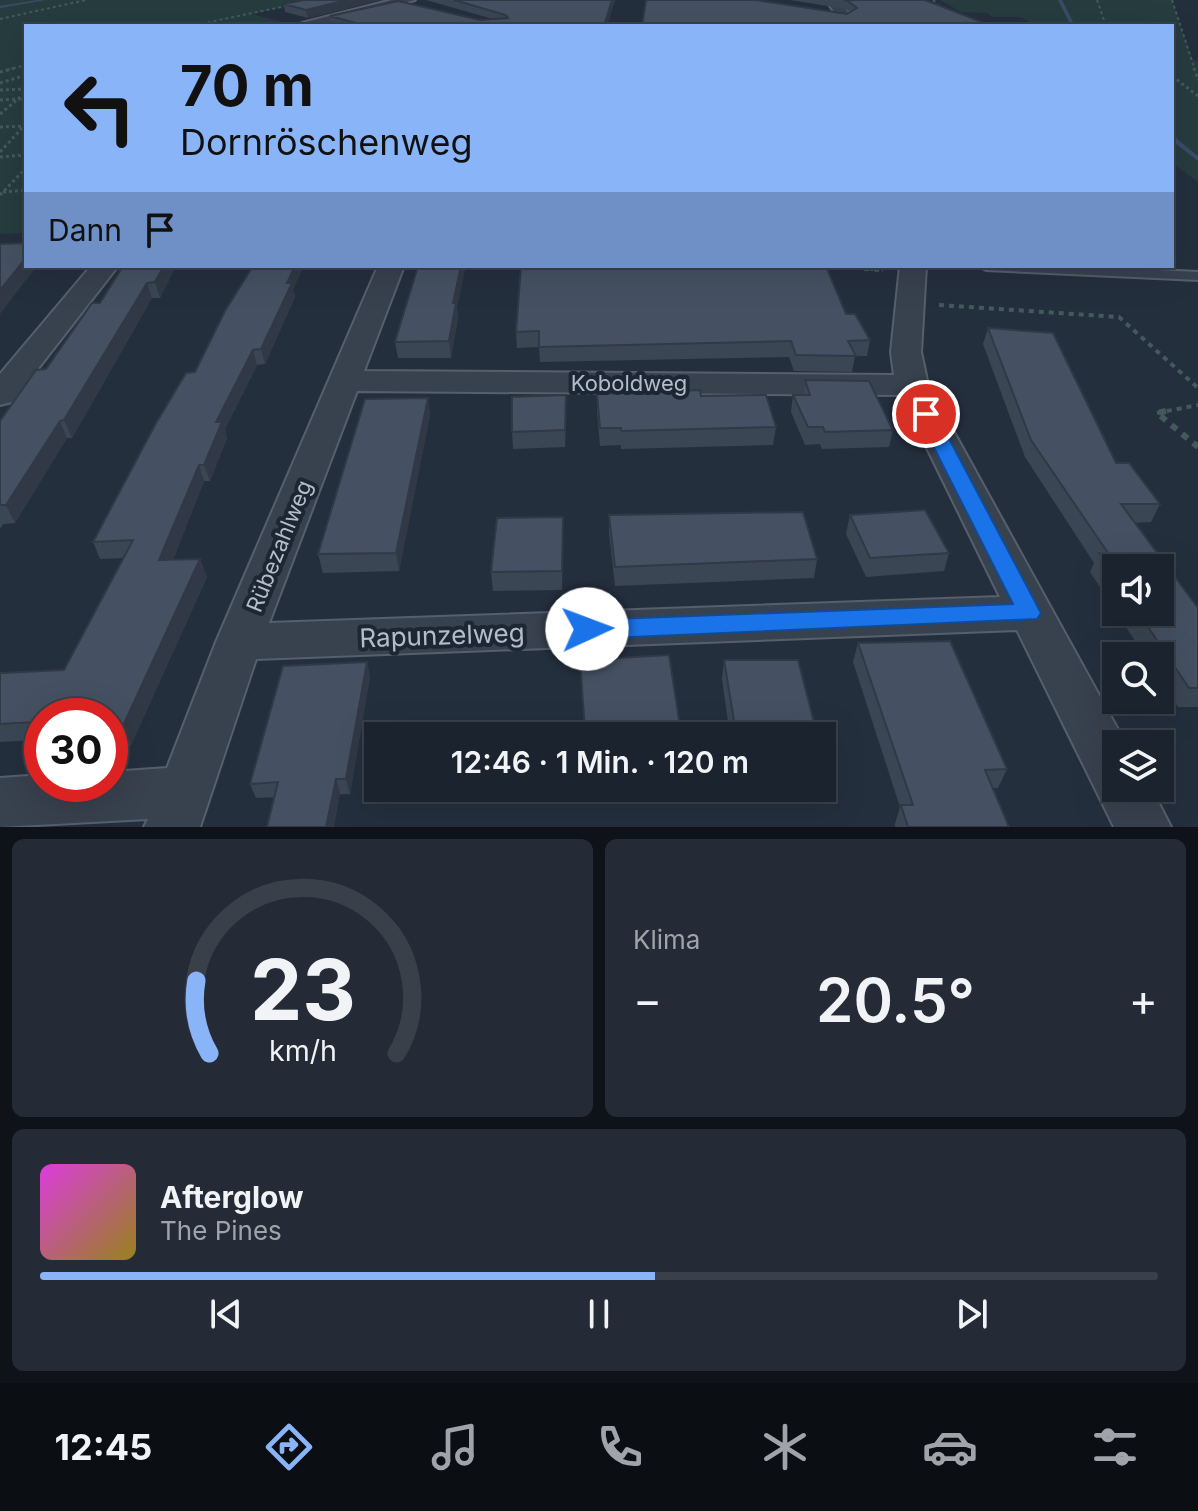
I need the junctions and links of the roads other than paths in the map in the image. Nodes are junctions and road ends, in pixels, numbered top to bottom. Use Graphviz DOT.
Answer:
graph roads {
  1 [pos="832,0"];
  2 [pos="409,3"];
  3 [pos="825,14"];
  4 [pos="848,21"];
  5 [pos="309,23"];
  6 [pos="103,268"];
  7 [pos="390,268"];
  8 [pos="913,268"];
  9 [pos="1028,268"];
  10 [pos="1198,276"];
  11 [pos="347,381"];
  12 [pos="912,385"];
  13 [pos="0,395"];
  14 [pos="1029,613"];
  15 [pos="239,642"];
  16 [pos="1102,751"];
  17 [pos="1130,802"];
  18 [pos="0,803"];
  19 [pos="177,810"];
  20 [pos="1143,827"];
  1 -- 4 [label="street"];
  2 -- 5 [label="street"];
  3 -- 4 [label="street"];
  6 -- 13 [label="street"];
  7 -- 11 [label="street, Rübezahlweg"];
  8 -- 12 [label="street"];
  9 -- 10 [label="lane"];
  11 -- 12 [label="street, Koboldweg"];
  11 -- 15 [label="street, Rübezahlweg"];
  12 -- 14 [label="street"];
  14 -- 15 [label="street, Rapunzelweg"];
  14 -- 16 [label="street"];
  15 -- 19 [label="street, Rübezahlweg"];
  17 -- 20 [label="street"];
  18 -- 19 [label="street"];
}
